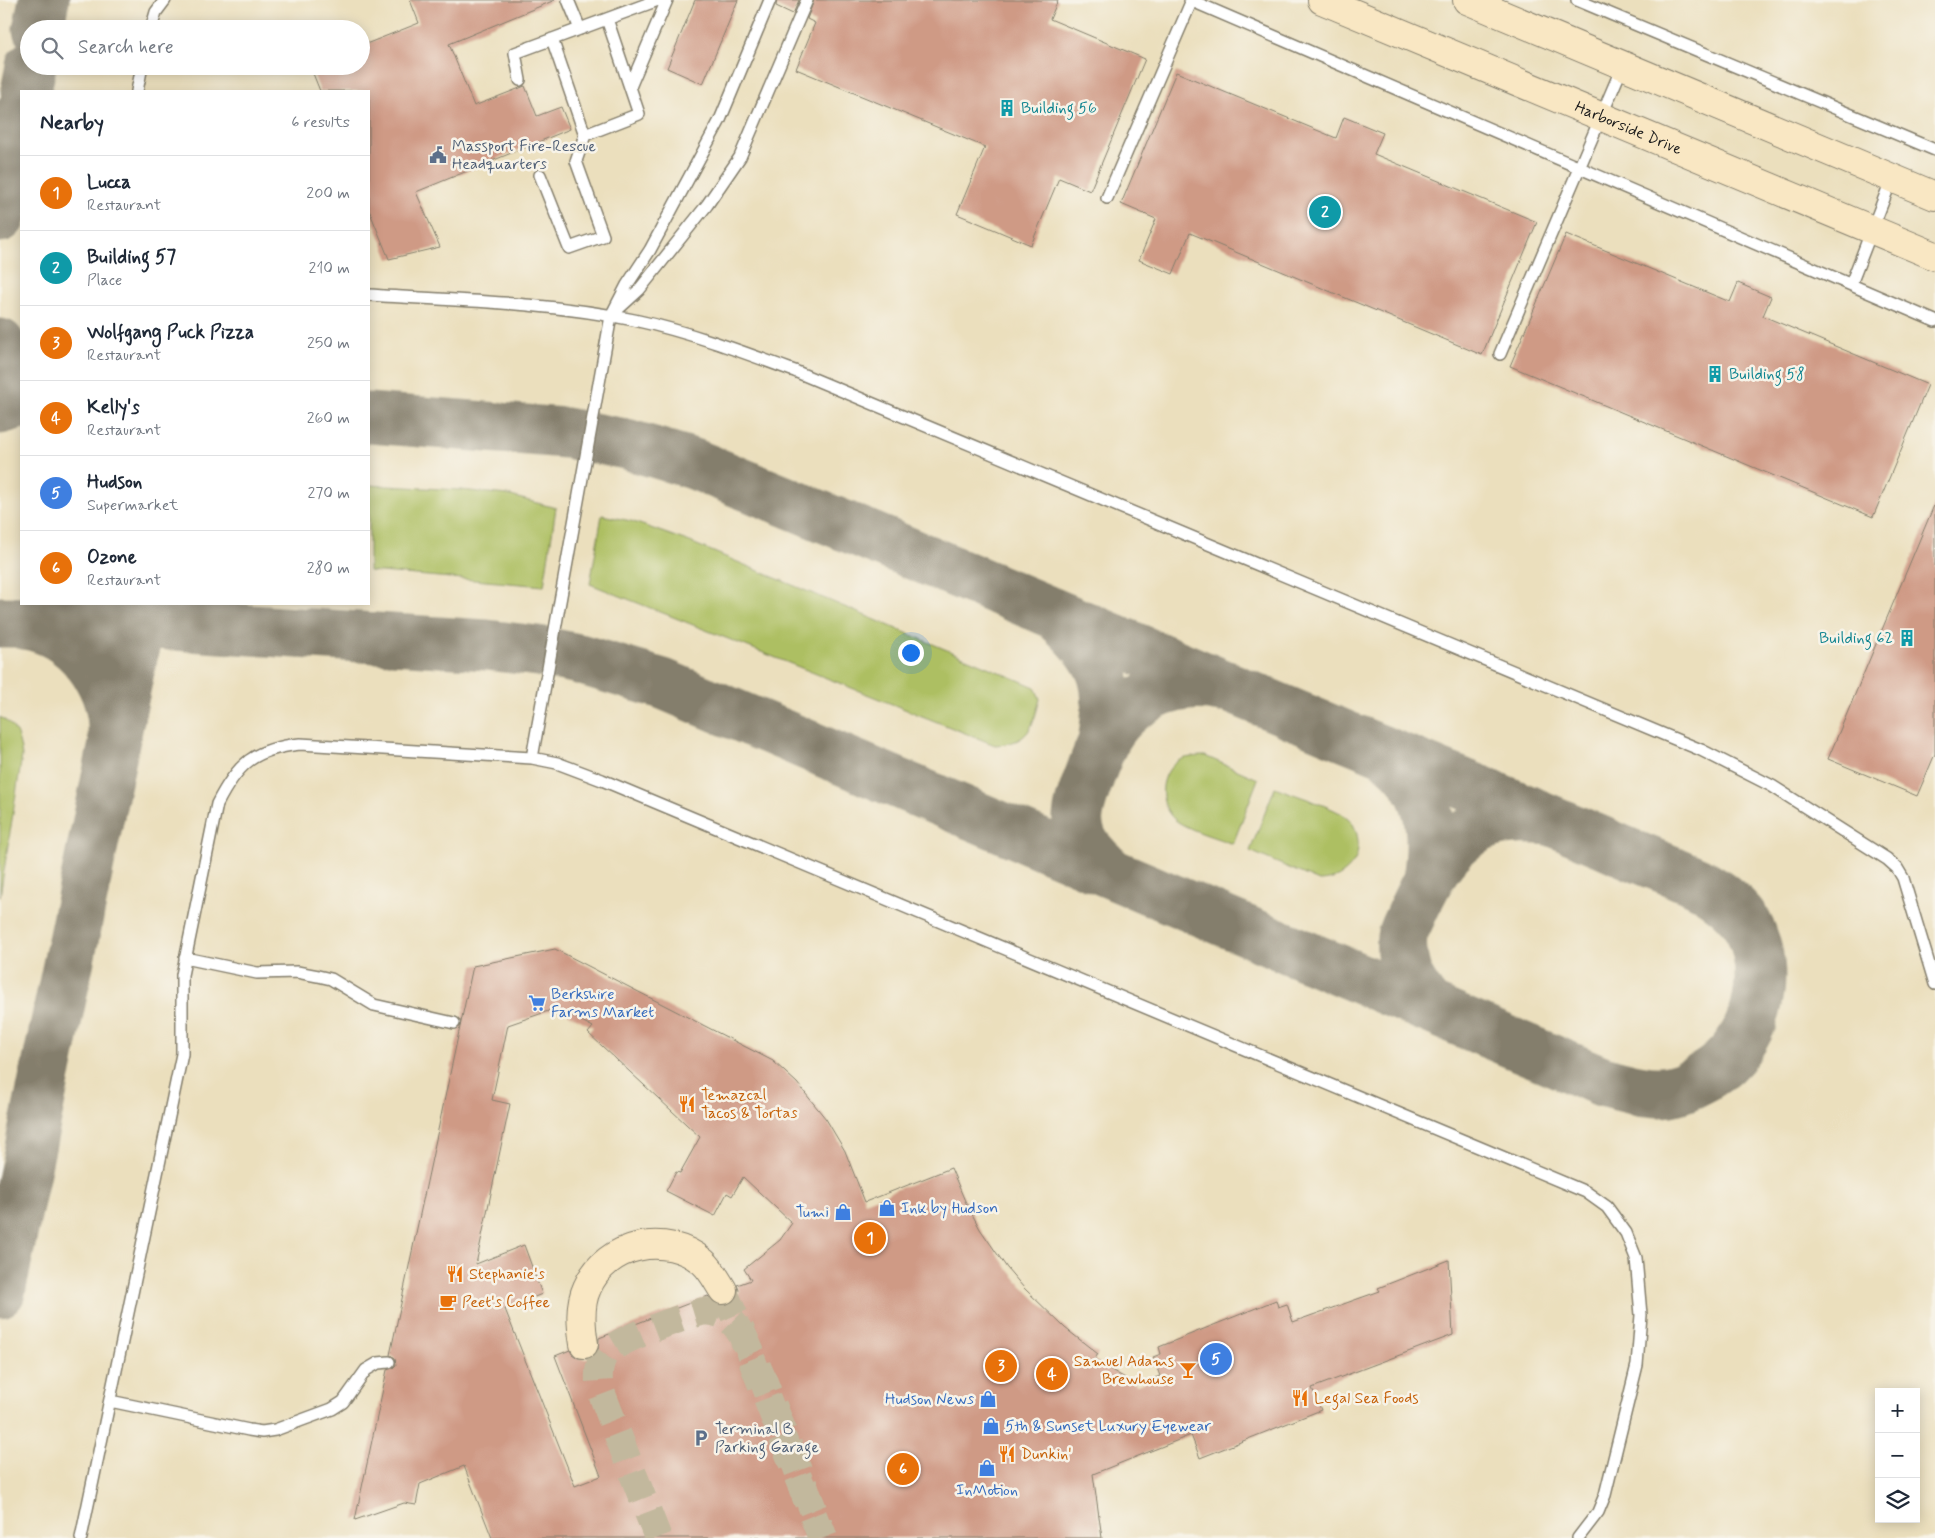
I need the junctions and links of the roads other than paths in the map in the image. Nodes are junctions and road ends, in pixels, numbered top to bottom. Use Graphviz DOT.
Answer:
graph roads {
  1 [pos="165,0"];
  2 [pos="568,0"];
  3 [pos="658,0"];
  4 [pos="667,0"];
  5 [pos="770,0"];
  6 [pos="807,0"];
  7 [pos="1191,0"];
  8 [pos="1322,0"];
  9 [pos="1467,0"];
  10 [pos="1577,0"];
  11 [pos="607,19"];
  12 [pos="153,20"];
  13 [pos="580,29"];
  14 [pos="552,39"];
  15 [pos="1623,65"];
  16 [pos="140,75"];
  17 [pos="520,80"];
  18 [pos="630,87"];
  19 [pos="137,90"];
  20 [pos="1601,116"];
  21 [pos="585,135"];
  22 [pos="1935,150"];
  23 [pos="1580,167"];
  24 [pos="540,175"];
  25 [pos="1892,178"];
  26 [pos="1935,196"];
  27 [pos="1107,198"];
  28 [pos="1872,229"];
  29 [pos="1935,256"];
  30 [pos="1851,284"];
  31 [pos="370,295"];
  32 [pos="611,316"];
  33 [pos="1935,321"];
  34 [pos="1500,354"];
  35 [pos="532,758"];
  36 [pos="185,958"];
  37 [pos="1935,984"];
  38 [pos="454,1023"];
  39 [pos="723,1290"];
  40 [pos="584,1344"];
  41 [pos="389,1362"];
  42 [pos="110,1402"];
  43 [pos="81,1538"];
  44 [pos="1578,1538"];
  1 -- 12 [label="lane"];
  2 -- 13 [label="lane"];
  3 -- 11 [label="lane"];
  4 -- 18 [label="lane"];
  5 -- 32 [label="lane"];
  6 -- 32 [label="lane"];
  7 -- 23 [label="lane"];
  7 -- 27 [label="lane"];
  8 -- 20 [label="street, Harborside Drive"];
  9 -- 15 [label="street"];
  10 -- 22 [label="lane"];
  11 -- 13 [label="lane"];
  11 -- 18 [label="lane"];
  13 -- 14 [label="lane"];
  14 -- 17 [label="lane"];
  14 -- 21 [label="lane"];
  15 -- 20 [label="lane"];
  15 -- 25 [label="street"];
  16 -- 19 [label="lane"];
  18 -- 21 [label="lane"];
  20 -- 23 [label="lane"];
  20 -- 28 [label="street, Harborside Drive"];
  21 -- 24 [label="lane"];
  23 -- 30 [label="lane"];
  23 -- 34 [label="lane"];
  25 -- 26 [label="street"];
  25 -- 28 [label="lane"];
  28 -- 29 [label="street, Harborside Drive"];
  28 -- 30 [label="lane"];
  30 -- 33 [label="lane"];
  31 -- 32 [label="lane"];
  32 -- 35 [label="lane"];
  32 -- 37 [label="lane"];
  35 -- 36 [label="lane"];
  35 -- 44 [label="lane"];
  36 -- 38 [label="lane"];
  36 -- 42 [label="lane"];
  39 -- 40 [label="street"];
  41 -- 42 [label="lane"];
  42 -- 43 [label="lane"];
}
